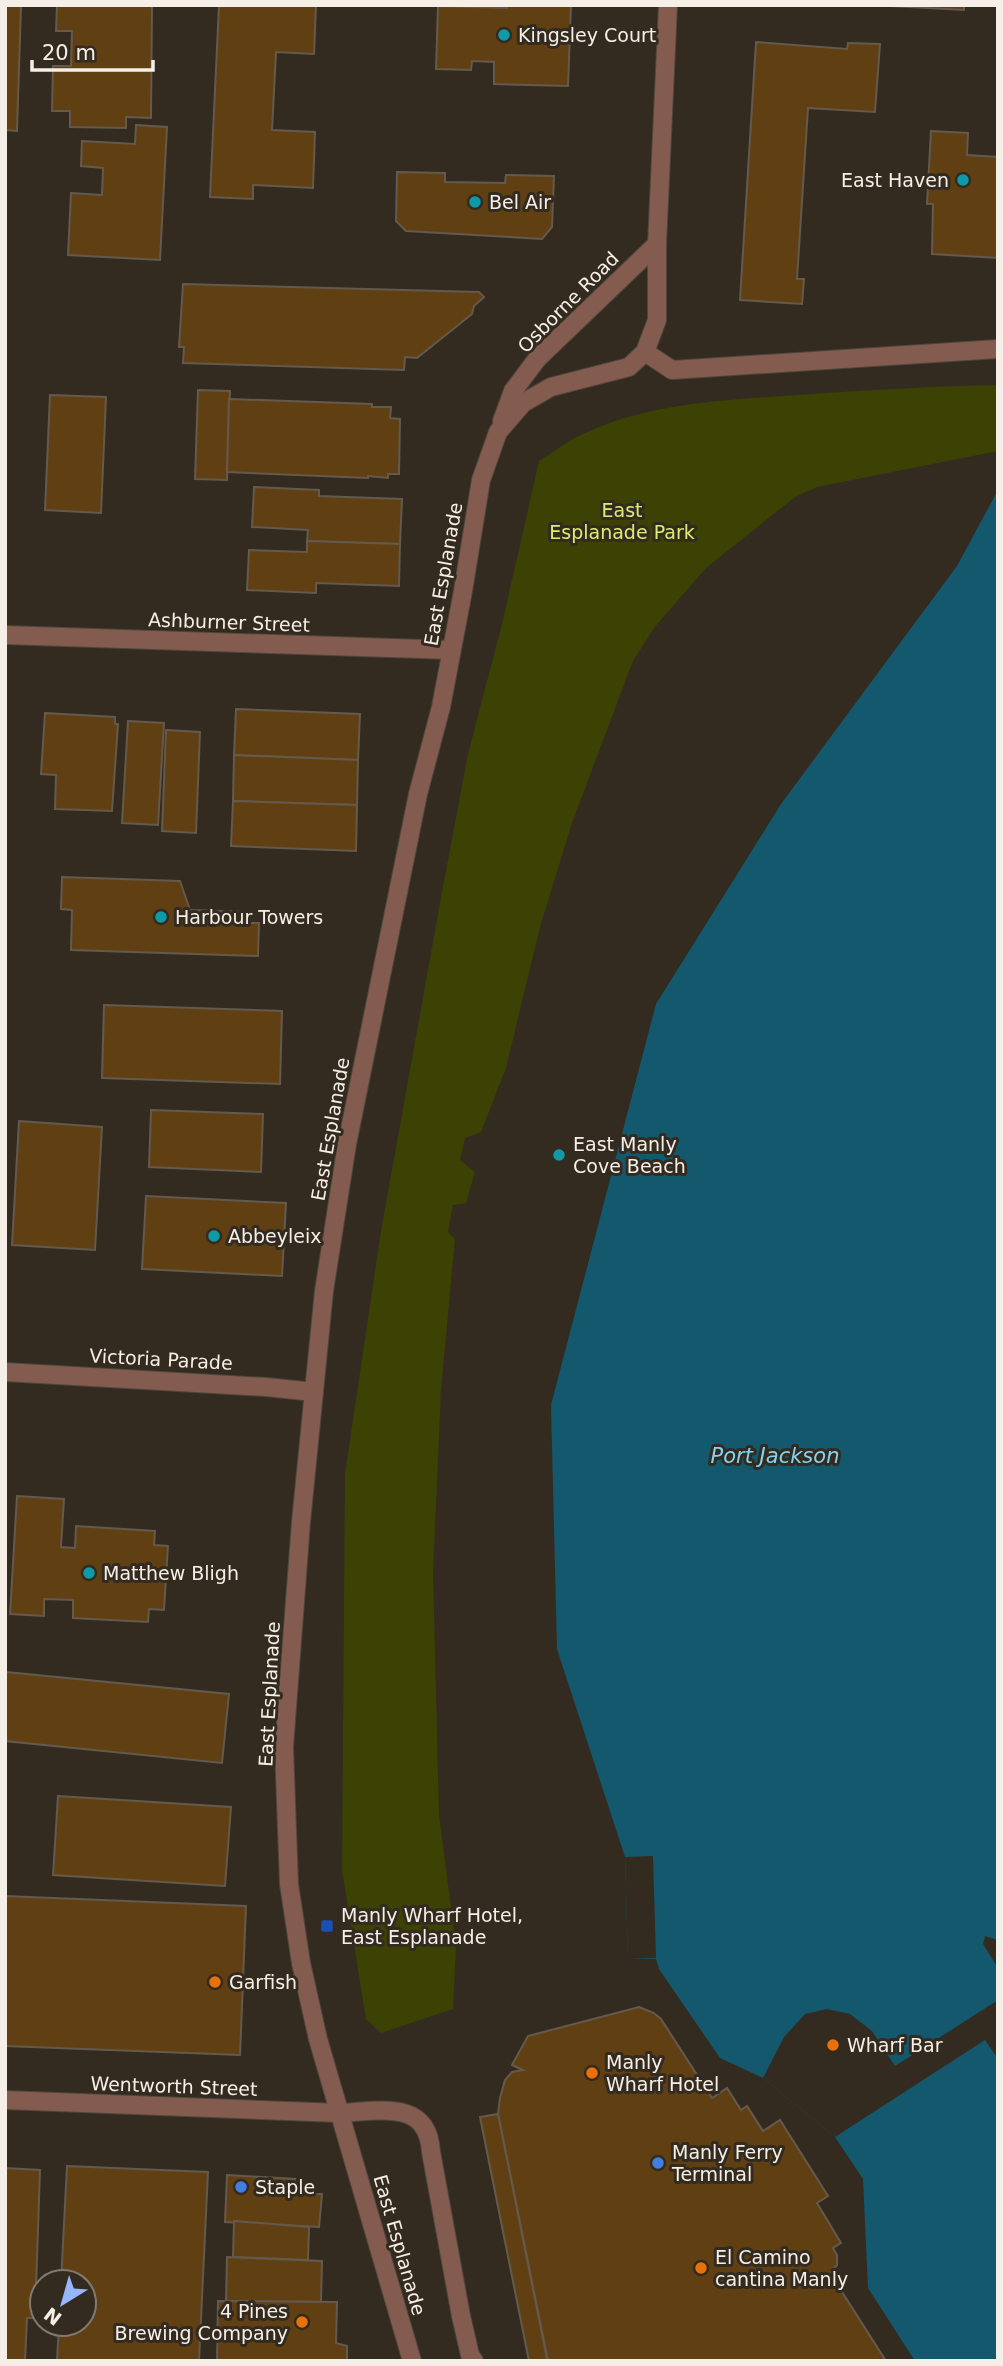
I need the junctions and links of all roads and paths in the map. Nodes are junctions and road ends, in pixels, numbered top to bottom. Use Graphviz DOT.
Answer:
graph roads {
  1 [pos="668,5"];
  2 [pos="657,244"];
  3 [pos="998,349"];
  4 [pos="645,352"];
  5 [pos="498,432"];
  6 [pos="5,635"];
  7 [pos="452,650"];
  8 [pos="5,1372"];
  9 [pos="314,1392"];
  10 [pos="5,2100"];
  11 [pos="340,2113"];
  12 [pos="412,2361"];
  13 [pos="474,2361"];
  1 -- 2 [label="street"];
  2 -- 4 [label="street"];
  2 -- 5 [label="street, Osborne Road"];
  3 -- 4 [label="street"];
  4 -- 5 [label="street, East Esplanade"];
  5 -- 7 [label="street, East Esplanade"];
  6 -- 7 [label="street, Ashburner Street"];
  7 -- 9 [label="street, East Esplanade"];
  8 -- 9 [label="street, Victoria Parade"];
  9 -- 11 [label="street, East Esplanade"];
  10 -- 11 [label="street, Wentworth Street"];
  11 -- 12 [label="street, East Esplanade"];
  11 -- 13 [label="street, Wentworth Street"];
}
